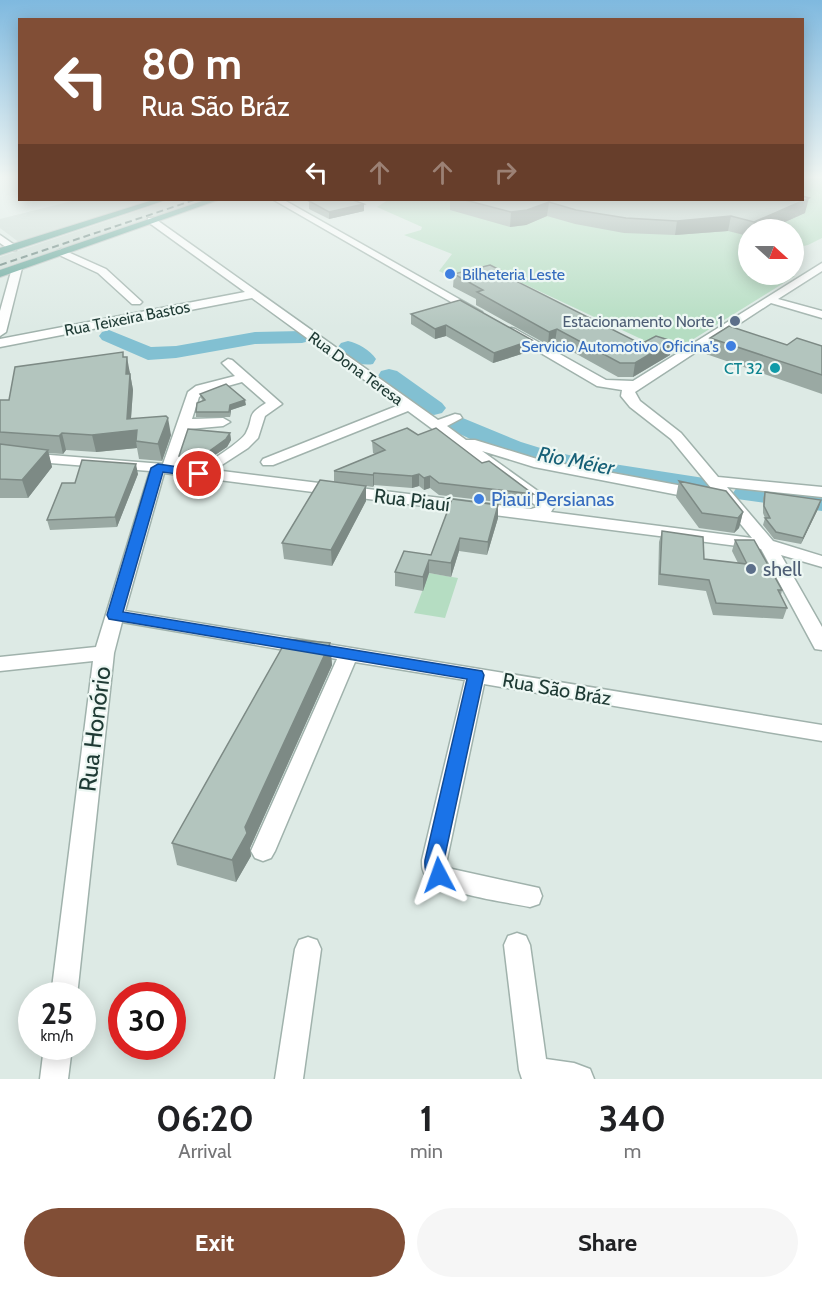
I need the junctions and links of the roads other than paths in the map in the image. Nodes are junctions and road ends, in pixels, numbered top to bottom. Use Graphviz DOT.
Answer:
graph roads {
  1 [pos="75,227"];
  2 [pos="130,227"];
  3 [pos="161,227"];
  4 [pos="326,227"];
  5 [pos="0,238"];
  6 [pos="13,248"];
  7 [pos="0,252"];
  8 [pos="61,252"];
  9 [pos="822,266"];
  10 [pos="17,268"];
  11 [pos="0,274"];
  12 [pos="253,294"];
  13 [pos="771,300"];
  14 [pos="136,302"];
  15 [pos="822,315"];
  16 [pos="0,332"];
  17 [pos="0,343"];
  18 [pos="228,363"];
  19 [pos="244,377"];
  20 [pos="633,385"];
  21 [pos="408,406"];
  22 [pos="223,422"];
  23 [pos="182,427"];
  24 [pos="455,438"];
  25 [pos="0,455"];
  26 [pos="268,462"];
  27 [pos="163,469"];
  28 [pos="199,474"];
  29 [pos="714,481"];
  30 [pos="822,492"];
  31 [pos="728,500"];
  32 [pos="532,514"];
  33 [pos="767,545"];
  34 [pos="822,561"];
  35 [pos="114,615"];
  36 [pos="822,644"];
  37 [pos="104,653"];
  38 [pos="349,653"];
  39 [pos="0,664"];
  40 [pos="476,675"];
  41 [pos="822,733"];
  42 [pos="263,851"];
  43 [pos="530,896"];
  44 [pos="517,945"];
  45 [pos="308,949"];
  46 [pos="66,982"];
  47 [pos="56,1060"];
  48 [pos="54,1079"];
  49 [pos="289,1079"];
  50 [pos="580,1079"];
  1 -- 6 [label="main road"];
  2 -- 8 [label="main road"];
  3 -- 12 [label="street, Rua Dona Teresa"];
  4 -- 20 [label="street"];
  5 -- 6 [label="street"];
  6 -- 7 [label="main road"];
  8 -- 10 [label="main road"];
  8 -- 14 [label="street"];
  9 -- 13 [label="street"];
  10 -- 11 [label="main road"];
  10 -- 16 [label="street"];
  12 -- 17 [label="street, Rua Teixeira Bastos"];
  12 -- 21 [label="street, Rua Dona Teresa"];
  13 -- 15 [label="street"];
  13 -- 20 [label="street"];
  18 -- 19 [label="street"];
  19 -- 23 [label="street, Rua Honório"];
  19 -- 28 [label="street"];
  20 -- 29 [label="street"];
  21 -- 24 [label="street, Rua Dona Teresa"];
  21 -- 26 [label="street"];
  22 -- 23 [label="street"];
  23 -- 27 [label="street, Rua Honório"];
  24 -- 31 [label="street"];
  24 -- 32 [label="street, Rua Dona Teresa"];
  25 -- 27 [label="street, Rua Piauí"];
  27 -- 28 [label="street, Rua Piauí"];
  27 -- 35 [label="street, Rua Honório"];
  28 -- 32 [label="street, Rua Piauí"];
  29 -- 30 [label="street"];
  29 -- 31 [label="street"];
  31 -- 33 [label="street"];
  32 -- 33 [label="street, Rua Piauí"];
  33 -- 34 [label="street, Rua Piauí"];
  33 -- 36 [label="street"];
  35 -- 37 [label="street, Rua Honório"];
  35 -- 38 [label="street, Rua São Bráz"];
  37 -- 39 [label="street"];
  37 -- 46 [label="street, Rua Honório"];
  38 -- 40 [label="street, Rua São Bráz"];
  38 -- 42 [label="street"];
  40 -- 41 [label="street, Rua São Bráz"];
  40 -- 43 [label="street"];
  44 -- 50 [label="street"];
  45 -- 49 [label="street"];
  47 -- 48 [label="street"];
}
